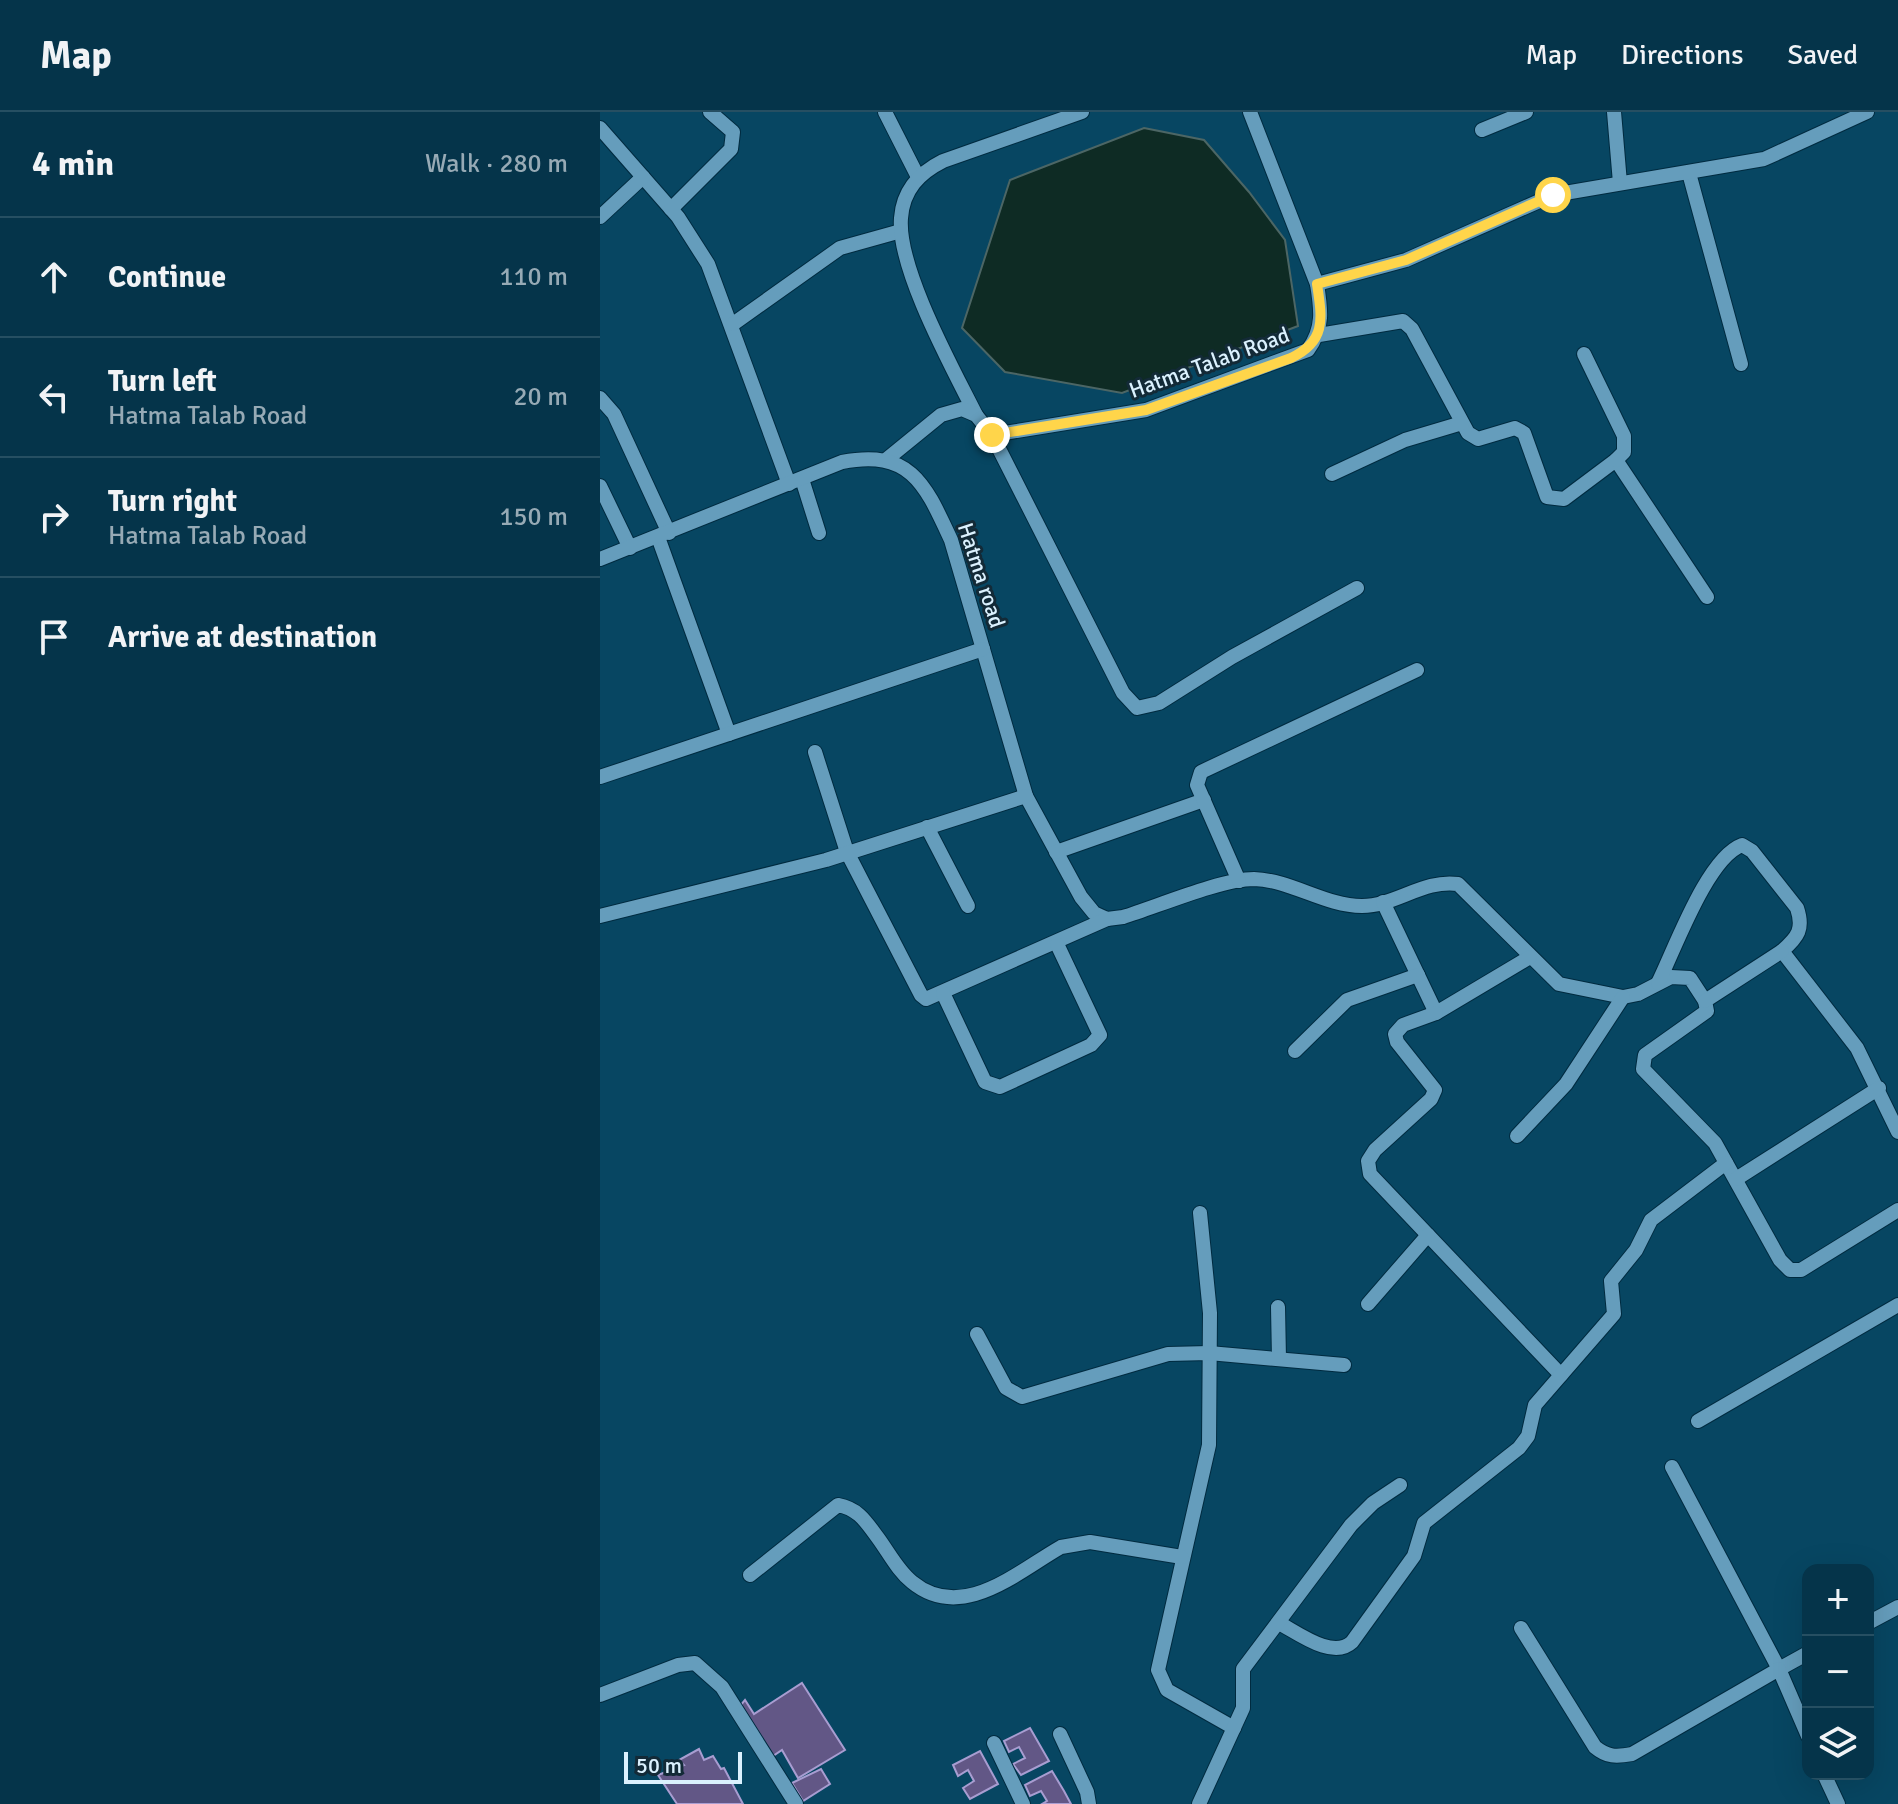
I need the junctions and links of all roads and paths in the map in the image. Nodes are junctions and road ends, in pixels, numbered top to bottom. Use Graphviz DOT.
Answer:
graph roads {
  1 [pos="710,112"];
  2 [pos="885,112"];
  3 [pos="1082,112"];
  4 [pos="1250,112"];
  5 [pos="1526,112"];
  6 [pos="1614,112"];
  7 [pos="1867,112"];
  8 [pos="600,130"];
  9 [pos="1482,130"];
  10 [pos="1689,173"];
  11 [pos="643,177"];
  12 [pos="918,177"];
  13 [pos="1620,183"];
  14 [pos="671,209"];
  15 [pos="600,217"];
  16 [pos="901,231"];
  17 [pos="1317,284"];
  18 [pos="733,324"];
  19 [pos="1319,335"];
  20 [pos="1584,354"];
  21 [pos="1741,364"];
  22 [pos="600,398"];
  23 [pos="976,415"];
  24 [pos="1462,423"];
  25 [pos="992,435"];
  26 [pos="887,459"];
  27 [pos="1616,460"];
  28 [pos="1332,474"];
  29 [pos="795,482"];
  30 [pos="600,486"];
  31 [pos="819,533"];
  32 [pos="664,535"];
  33 [pos="630,548"];
  34 [pos="600,559"];
  35 [pos="1357,588"];
  36 [pos="1707,597"];
  37 [pos="983,649"];
  38 [pos="1417,670"];
  39 [pos="729,734"];
  40 [pos="815,752"];
  41 [pos="600,777"];
  42 [pos="1026,796"];
  43 [pos="1204,800"];
  44 [pos="927,827"];
  45 [pos="847,852"];
  46 [pos="1056,852"];
  47 [pos="1239,881"];
  48 [pos="1383,902"];
  49 [pos="968,906"];
  50 [pos="600,916"];
  51 [pos="1100,916"];
  52 [pos="1057,944"];
  53 [pos="1782,951"];
  54 [pos="1530,957"];
  55 [pos="1418,975"];
  56 [pos="1658,984"];
  57 [pos="943,993"];
  58 [pos="1623,997"];
  59 [pos="1705,1001"];
  60 [pos="1436,1013"];
  61 [pos="1295,1051"];
  62 [pos="1879,1088"];
  63 [pos="1898,1132"];
  64 [pos="1517,1136"];
  65 [pos="1726,1163"];
  66 [pos="1736,1179"];
  67 [pos="1898,1210"];
  68 [pos="1200,1213"];
  69 [pos="1428,1235"];
  70 [pos="1368,1304"];
  71 [pos="1898,1305"];
  72 [pos="1278,1307"];
  73 [pos="977,1334"];
  74 [pos="1209,1353"];
  75 [pos="1279,1359"];
  76 [pos="1344,1365"];
  77 [pos="1561,1375"];
  78 [pos="1698,1421"];
  79 [pos="1672,1467"];
  80 [pos="1400,1485"];
  81 [pos="1182,1557"];
  82 [pos="750,1575"];
  83 [pos="1898,1607"];
  84 [pos="1874,1620"];
  85 [pos="1279,1623"];
  86 [pos="1521,1628"];
  87 [pos="1802,1656"];
  88 [pos="1779,1669"];
  89 [pos="600,1695"];
  90 [pos="1802,1722"];
  91 [pos="1234,1728"];
  92 [pos="1060,1734"];
  93 [pos="994,1743"];
  94 [pos="1827,1780"];
  95 [pos="796,1804"];
  96 [pos="1023,1804"];
  97 [pos="1089,1804"];
  98 [pos="1199,1804"];
  99 [pos="1838,1804"];
  1 -- 14 [label="street"];
  2 -- 12 [label="street"];
  3 -- 12 [label="street"];
  4 -- 17 [label="street, Hatma Talab Road"];
  5 -- 9 [label="street"];
  6 -- 13 [label="street"];
  7 -- 10 [label="street"];
  8 -- 11 [label="street"];
  10 -- 13 [label="street"];
  10 -- 21 [label="street"];
  11 -- 14 [label="street"];
  11 -- 15 [label="street"];
  12 -- 16 [label="street"];
  13 -- 17 [label="street"];
  14 -- 18 [label="street"];
  16 -- 18 [label="street"];
  16 -- 23 [label="street"];
  17 -- 19 [label="street, Hatma Talab Road"];
  18 -- 29 [label="street"];
  19 -- 24 [label="street"];
  19 -- 25 [label="street, Hatma Talab Road"];
  20 -- 27 [label="street"];
  22 -- 32 [label="street"];
  23 -- 25 [label="street"];
  23 -- 26 [label="street"];
  24 -- 27 [label="street"];
  24 -- 28 [label="street"];
  25 -- 35 [label="street"];
  26 -- 29 [label="street"];
  26 -- 37 [label="street, Hatma road"];
  27 -- 36 [label="street"];
  29 -- 31 [label="street"];
  29 -- 32 [label="street"];
  30 -- 33 [label="street"];
  32 -- 33 [label="street"];
  32 -- 39 [label="street"];
  33 -- 34 [label="street"];
  37 -- 39 [label="street"];
  37 -- 42 [label="street, Hatma road"];
  38 -- 43 [label="street"];
  39 -- 41 [label="street"];
  40 -- 45 [label="street"];
  42 -- 44 [label="street"];
  42 -- 46 [label="street, Hatma road"];
  43 -- 46 [label="street"];
  43 -- 47 [label="street"];
  44 -- 45 [label="street"];
  44 -- 49 [label="street"];
  45 -- 50 [label="street"];
  45 -- 57 [label="street"];
  46 -- 51 [label="street, Hatma road"];
  47 -- 48 [label="street"];
  47 -- 51 [label="street"];
  48 -- 54 [label="street"];
  48 -- 55 [label="street"];
  51 -- 52 [label="street"];
  52 -- 57 [label="street"];
  52 -- 57 [label="street"];
  53 -- 56 [label="street"];
  53 -- 59 [label="street"];
  53 -- 62 [label="street"];
  54 -- 58 [label="street"];
  54 -- 60 [label="street"];
  55 -- 60 [label="street"];
  55 -- 61 [label="street"];
  56 -- 58 [label="street"];
  56 -- 59 [label="street"];
  58 -- 64 [label="street"];
  59 -- 65 [label="street"];
  60 -- 69 [label="street"];
  62 -- 63 [label="street"];
  62 -- 66 [label="street"];
  65 -- 66 [label="street"];
  65 -- 77 [label="street"];
  66 -- 67 [label="street"];
  68 -- 74 [label="street"];
  69 -- 70 [label="street"];
  69 -- 77 [label="street"];
  71 -- 78 [label="street"];
  72 -- 75 [label="street"];
  73 -- 74 [label="street"];
  74 -- 75 [label="street"];
  74 -- 81 [label="street"];
  75 -- 76 [label="street"];
  77 -- 85 [label="street"];
  79 -- 88 [label="street"];
  80 -- 85 [label="street"];
  81 -- 82 [label="street"];
  81 -- 91 [label="street"];
  83 -- 84 [label="street"];
  85 -- 91 [label="street"];
  86 -- 88 [label="street"];
  87 -- 88 [label="street"];
  88 -- 90 [label="street"];
  89 -- 95 [label="street"];
  91 -- 98 [label="street"];
  92 -- 97 [label="street"];
  93 -- 96 [label="street"];
  94 -- 99 [label="street"];
}
